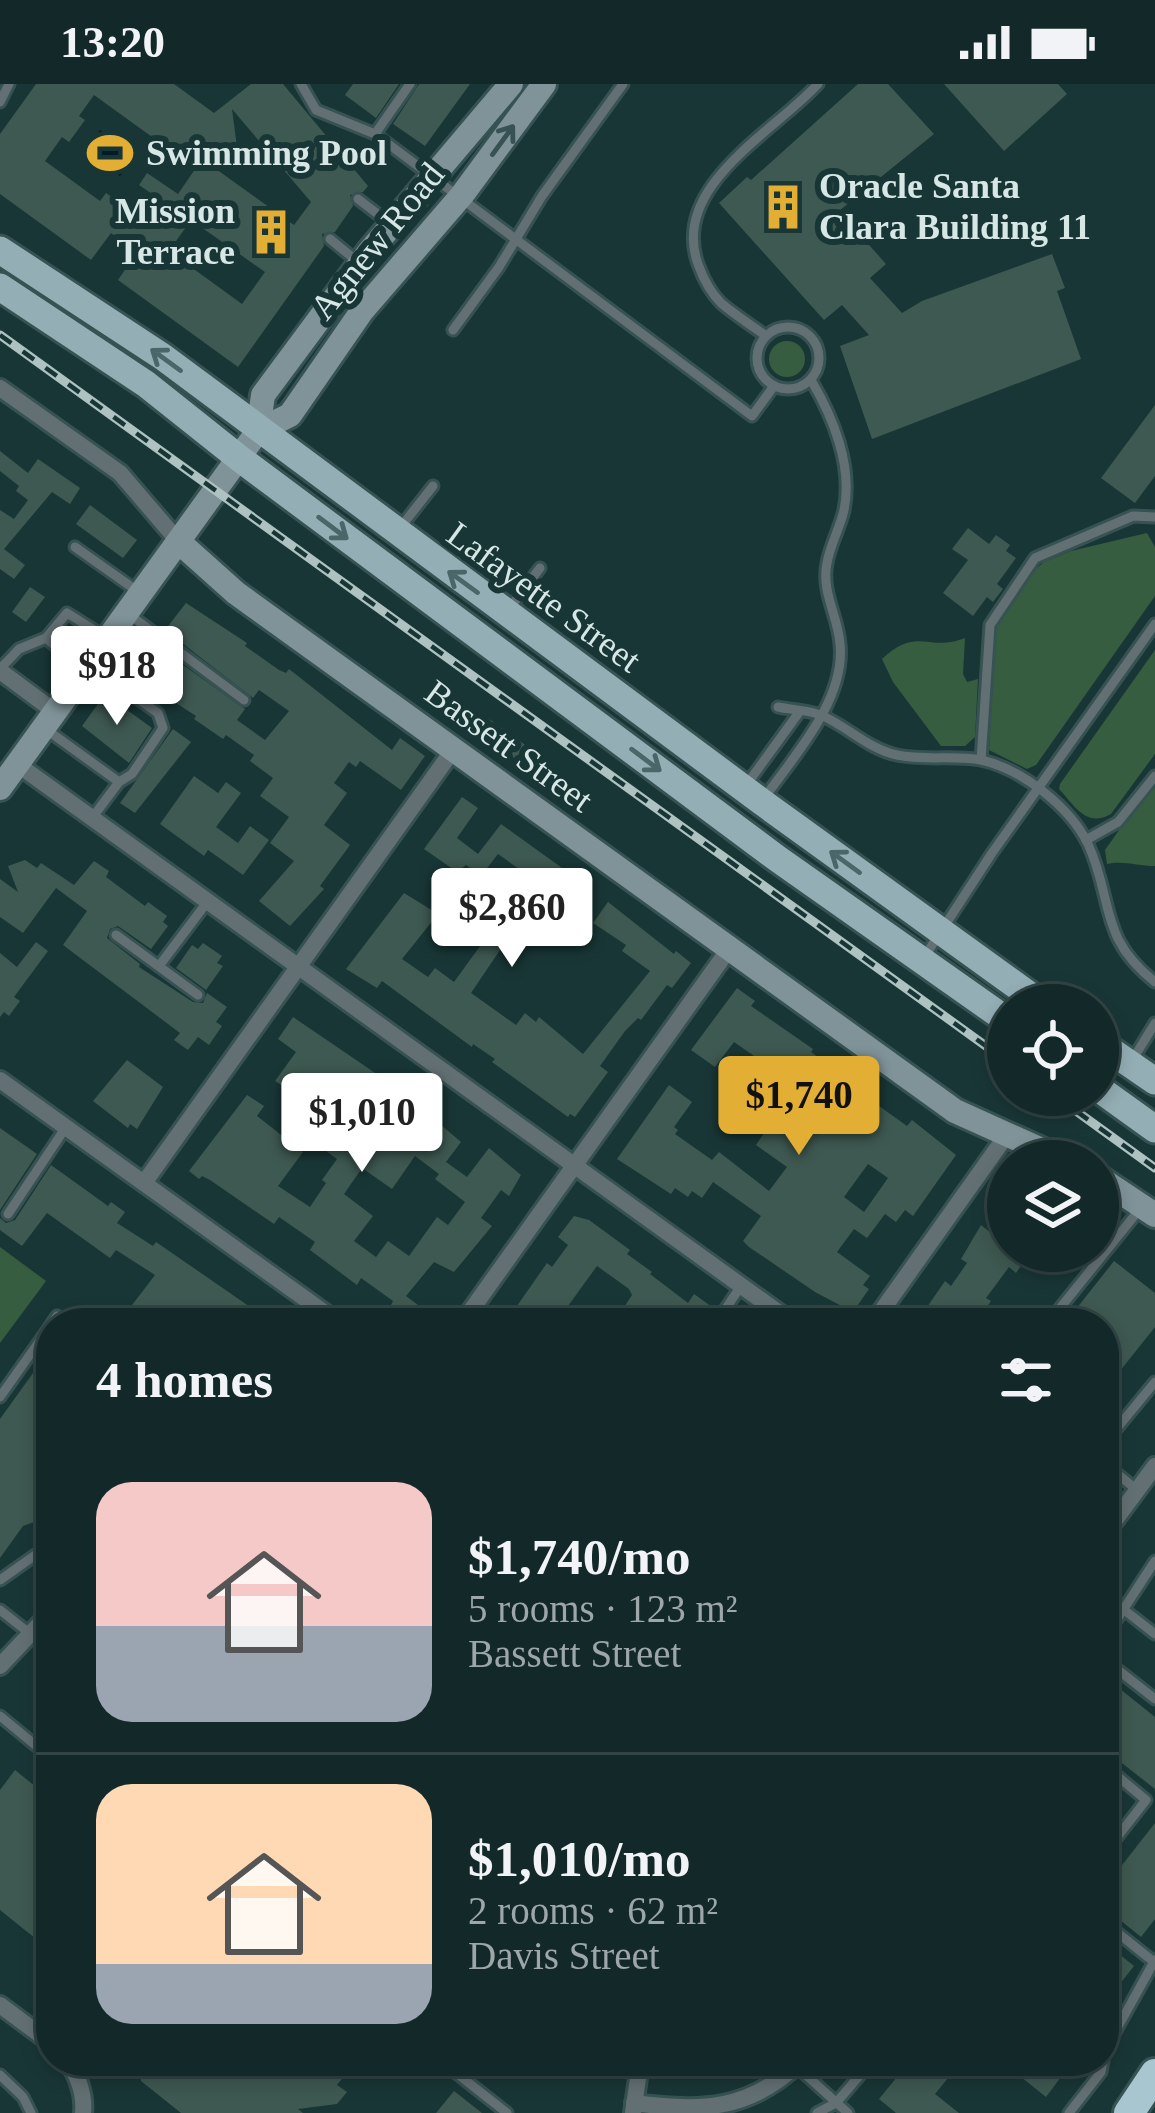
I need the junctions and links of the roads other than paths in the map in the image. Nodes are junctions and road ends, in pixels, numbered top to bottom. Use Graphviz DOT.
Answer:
graph roads {
  1 [pos="9,84"];
  2 [pos="301,84"];
  3 [pos="410,84"];
  4 [pos="511,84"];
  5 [pos="544,84"];
  6 [pos="623,84"];
  7 [pos="818,84"];
  8 [pos="0,102"];
  9 [pos="375,134"];
  10 [pos="434,177"];
  11 [pos="462,195"];
  12 [pos="358,199"];
  13 [pos="392,225"];
  14 [pos="330,238"];
  15 [pos="512,240"];
  16 [pos="0,250"];
  17 [pos="361,265"];
  18 [pos="0,287"];
  19 [pos="453,330"];
  20 [pos="766,336"];
  21 [pos="811,380"];
  22 [pos="774,386"];
  23 [pos="0,388"];
  24 [pos="258,431"];
  25 [pos="239,458"];
  26 [pos="433,487"];
  27 [pos="1155,517"];
  28 [pos="396,532"];
  29 [pos="179,542"];
  30 [pos="75,547"];
  31 [pos="540,568"];
  32 [pos="133,602"];
  33 [pos="506,614"];
  34 [pos="1155,624"];
  35 [pos="46,638"];
  36 [pos="107,638"];
  37 [pos="86,667"];
  38 [pos="0,670"];
  39 [pos="244,700"];
  40 [pos="778,707"];
  41 [pos="800,711"];
  42 [pos="820,715"];
  43 [pos="49,719"];
  44 [pos="453,750"];
  45 [pos="981,760"];
  46 [pos="17,764"];
  47 [pos="1155,776"];
  48 [pos="118,782"];
  49 [pos="0,788"];
  50 [pos="1037,789"];
  51 [pos="753,795"];
  52 [pos="92,818"];
  53 [pos="1086,840"];
  54 [pos="208,901"];
  55 [pos="940,931"];
  56 [pos="116,935"];
  57 [pos="729,949"];
  58 [pos="923,959"];
  59 [pos="158,966"];
  60 [pos="298,967"];
  61 [pos="1155,982"];
  62 [pos="1014,984"];
  63 [pos="198,995"];
  64 [pos="987,1006"];
  65 [pos="1155,1023"];
  66 [pos="1119,1056"];
  67 [pos="1130,1064"];
  68 [pos="0,1080"];
  69 [pos="1155,1082"];
  70 [pos="1119,1103"];
  71 [pos="66,1127"];
  72 [pos="1155,1129"];
  73 [pos="1006,1136"];
  74 [pos="1016,1140"];
  75 [pos="576,1167"];
  76 [pos="144,1183"];
  77 [pos="1119,1191"];
  78 [pos="1148,1211"];
  79 [pos="8,1214"];
  80 [pos="741,1286"];
  81 [pos="319,1308"];
  82 [pos="473,1308"];
  83 [pos="726,1308"];
  84 [pos="772,1308"];
  85 [pos="884,1308"];
  86 [pos="1061,1308"];
  87 [pos="36,1346"];
  88 [pos="1155,1382"];
  89 [pos="0,1396"];
  90 [pos="1119,1426"];
  91 [pos="1155,1466"];
  92 [pos="1119,1475"];
  93 [pos="1137,1490"];
  94 [pos="1119,1513"];
  95 [pos="36,1555"];
  96 [pos="1155,1561"];
  97 [pos="0,1580"];
  98 [pos="1123,1609"];
  99 [pos="0,1610"];
  100 [pos="1119,1614"];
  101 [pos="36,1625"];
  102 [pos="28,1632"];
  103 [pos="1155,1634"];
  104 [pos="0,1666"];
  105 [pos="1119,1671"];
  106 [pos="1155,1699"];
  107 [pos="0,1716"];
  108 [pos="36,1746"];
  109 [pos="1119,1777"];
  110 [pos="1119,1835"];
  111 [pos="1119,1934"];
  112 [pos="1154,1961"];
  113 [pos="0,2005"];
  114 [pos="1119,2025"];
  115 [pos="36,2032"];
  116 [pos="0,2074"];
  117 [pos="1155,2074"];
  118 [pos="76,2076"];
  119 [pos="460,2076"];
  120 [pos="638,2076"];
  121 [pos="780,2076"];
  122 [pos="810,2076"];
  123 [pos="859,2076"];
  124 [pos="1098,2076"];
  125 [pos="836,2103"];
  126 [pos="633,2108"];
  127 [pos="31,2113"];
  128 [pos="83,2113"];
  129 [pos="507,2113"];
  130 [pos="817,2113"];
  131 [pos="848,2113"];
  132 [pos="1069,2113"];
  133 [pos="1130,2113"];
  1 -- 8 [label="lane"];
  2 -- 9 [label="lane"];
  3 -- 9 [label="lane"];
  4 -- 10 [label="street, Agnew Road"];
  11 -- 5 [label="street, Agnew Road, one-way"];
  6 -- 15 [label="lane"];
  7 -- 20 [label="lane"];
  9 -- 10 [label="lane"];
  10 -- 11 [label="lane"];
  10 -- 13 [label="street, Agnew Road"];
  11 -- 15 [label="lane"];
  11 -- 24 [label="street, Agnew Road"];
  12 -- 13 [label="lane"];
  13 -- 17 [label="street, Agnew Road"];
  14 -- 17 [label="lane"];
  15 -- 19 [label="lane"];
  15 -- 22 [label="lane"];
  24 -- 16 [label="main road, Lafayette Street, one-way"];
  17 -- 24 [label="street, Agnew Road"];
  18 -- 25 [label="main road, Lafayette Street"];
  20 -- 21 [label="lane"];
  20 -- 22 [label="lane"];
  21 -- 22 [label="lane"];
  21 -- 42 [label="lane"];
  23 -- 29 [label="street, Bassett Street"];
  24 -- 25 [label="street, Agnew Road"];
  24 -- 28 [label="main road, Lafayette Street"];
  25 -- 29 [label="street, Agnew Road"];
  25 -- 58 [label="main road, Lafayette Street, one-way"];
  26 -- 28 [label="lane"];
  27 -- 45 [label="lane"];
  33 -- 28 [label="main road, Lafayette Street, one-way"];
  29 -- 32 [label="street, Agnew Road"];
  29 -- 44 [label="street, Bassett Street"];
  30 -- 32 [label="lane"];
  31 -- 33 [label="lane"];
  32 -- 36 [label="street, Agnew Road"];
  32 -- 39 [label="lane"];
  33 -- 51 [label="main road, Lafayette Street"];
  34 -- 50 [label="lane"];
  35 -- 36 [label="lane"];
  35 -- 37 [label="lane"];
  35 -- 38 [label="lane"];
  36 -- 37 [label="street, Agnew Road"];
  37 -- 43 [label="street, Agnew Road"];
  37 -- 48 [label="lane"];
  38 -- 43 [label="street"];
  40 -- 41 [label="lane"];
  41 -- 42 [label="lane"];
  41 -- 51 [label="lane"];
  42 -- 45 [label="lane"];
  42 -- 51 [label="lane"];
  43 -- 46 [label="street, Agnew Road"];
  43 -- 48 [label="lane"];
  44 -- 57 [label="street, Bassett Street"];
  44 -- 60 [label="street"];
  45 -- 50 [label="lane"];
  46 -- 49 [label="street, Agnew Road"];
  46 -- 52 [label="street"];
  47 -- 53 [label="lane"];
  48 -- 52 [label="lane"];
  50 -- 53 [label="lane"];
  50 -- 55 [label="lane"];
  55 -- 51 [label="main road, Lafayette Street, one-way"];
  52 -- 54 [label="street"];
  53 -- 61 [label="lane"];
  54 -- 59 [label="lane"];
  54 -- 60 [label="street"];
  55 -- 58 [label="lane"];
  55 -- 62 [label="main road, Lafayette Street"];
  56 -- 59 [label="lane"];
  57 -- 73 [label="street, Bassett Street"];
  57 -- 75 [label="street"];
  58 -- 64 [label="main road, Lafayette Street"];
  59 -- 63 [label="lane"];
  60 -- 75 [label="street"];
  60 -- 76 [label="street"];
  65 -- 67 [label="lane"];
  66 -- 67 [label="main road"];
  67 -- 69 [label="main road"];
  68 -- 71 [label="street"];
  70 -- 72 [label="main road"];
  71 -- 76 [label="street"];
  71 -- 79 [label="lane"];
  73 -- 74 [label="street, Bassett Street"];
  73 -- 85 [label="street"];
  75 -- 80 [label="street"];
  75 -- 82 [label="street"];
  76 -- 81 [label="street"];
  77 -- 78 [label="street"];
  78 -- 86 [label="lane"];
  80 -- 83 [label="lane"];
  80 -- 84 [label="street"];
  87 -- 89 [label="lane"];
  88 -- 90 [label="lane"];
  91 -- 93 [label="street"];
  92 -- 93 [label="lane"];
  93 -- 94 [label="street"];
  95 -- 97 [label="lane"];
  96 -- 98 [label="lane"];
  98 -- 100 [label="lane"];
  98 -- 103 [label="lane"];
  99 -- 102 [label="lane"];
  101 -- 102 [label="street"];
  102 -- 104 [label="street"];
  105 -- 106 [label="lane"];
  107 -- 108 [label="lane"];
  109 -- 110 [label="lane"];
  111 -- 112 [label="lane"];
  112 -- 114 [label="lane"];
  113 -- 115 [label="street"];
  116 -- 127 [label="lane"];
  117 -- 133 [label="highway"];
  118 -- 128 [label="street"];
  119 -- 129 [label="lane"];
  120 -- 126 [label="street"];
  121 -- 126 [label="street"];
  122 -- 125 [label="lane"];
  123 -- 125 [label="lane"];
  124 -- 132 [label="lane"];
  125 -- 130 [label="lane"];
  125 -- 131 [label="lane"];
}
